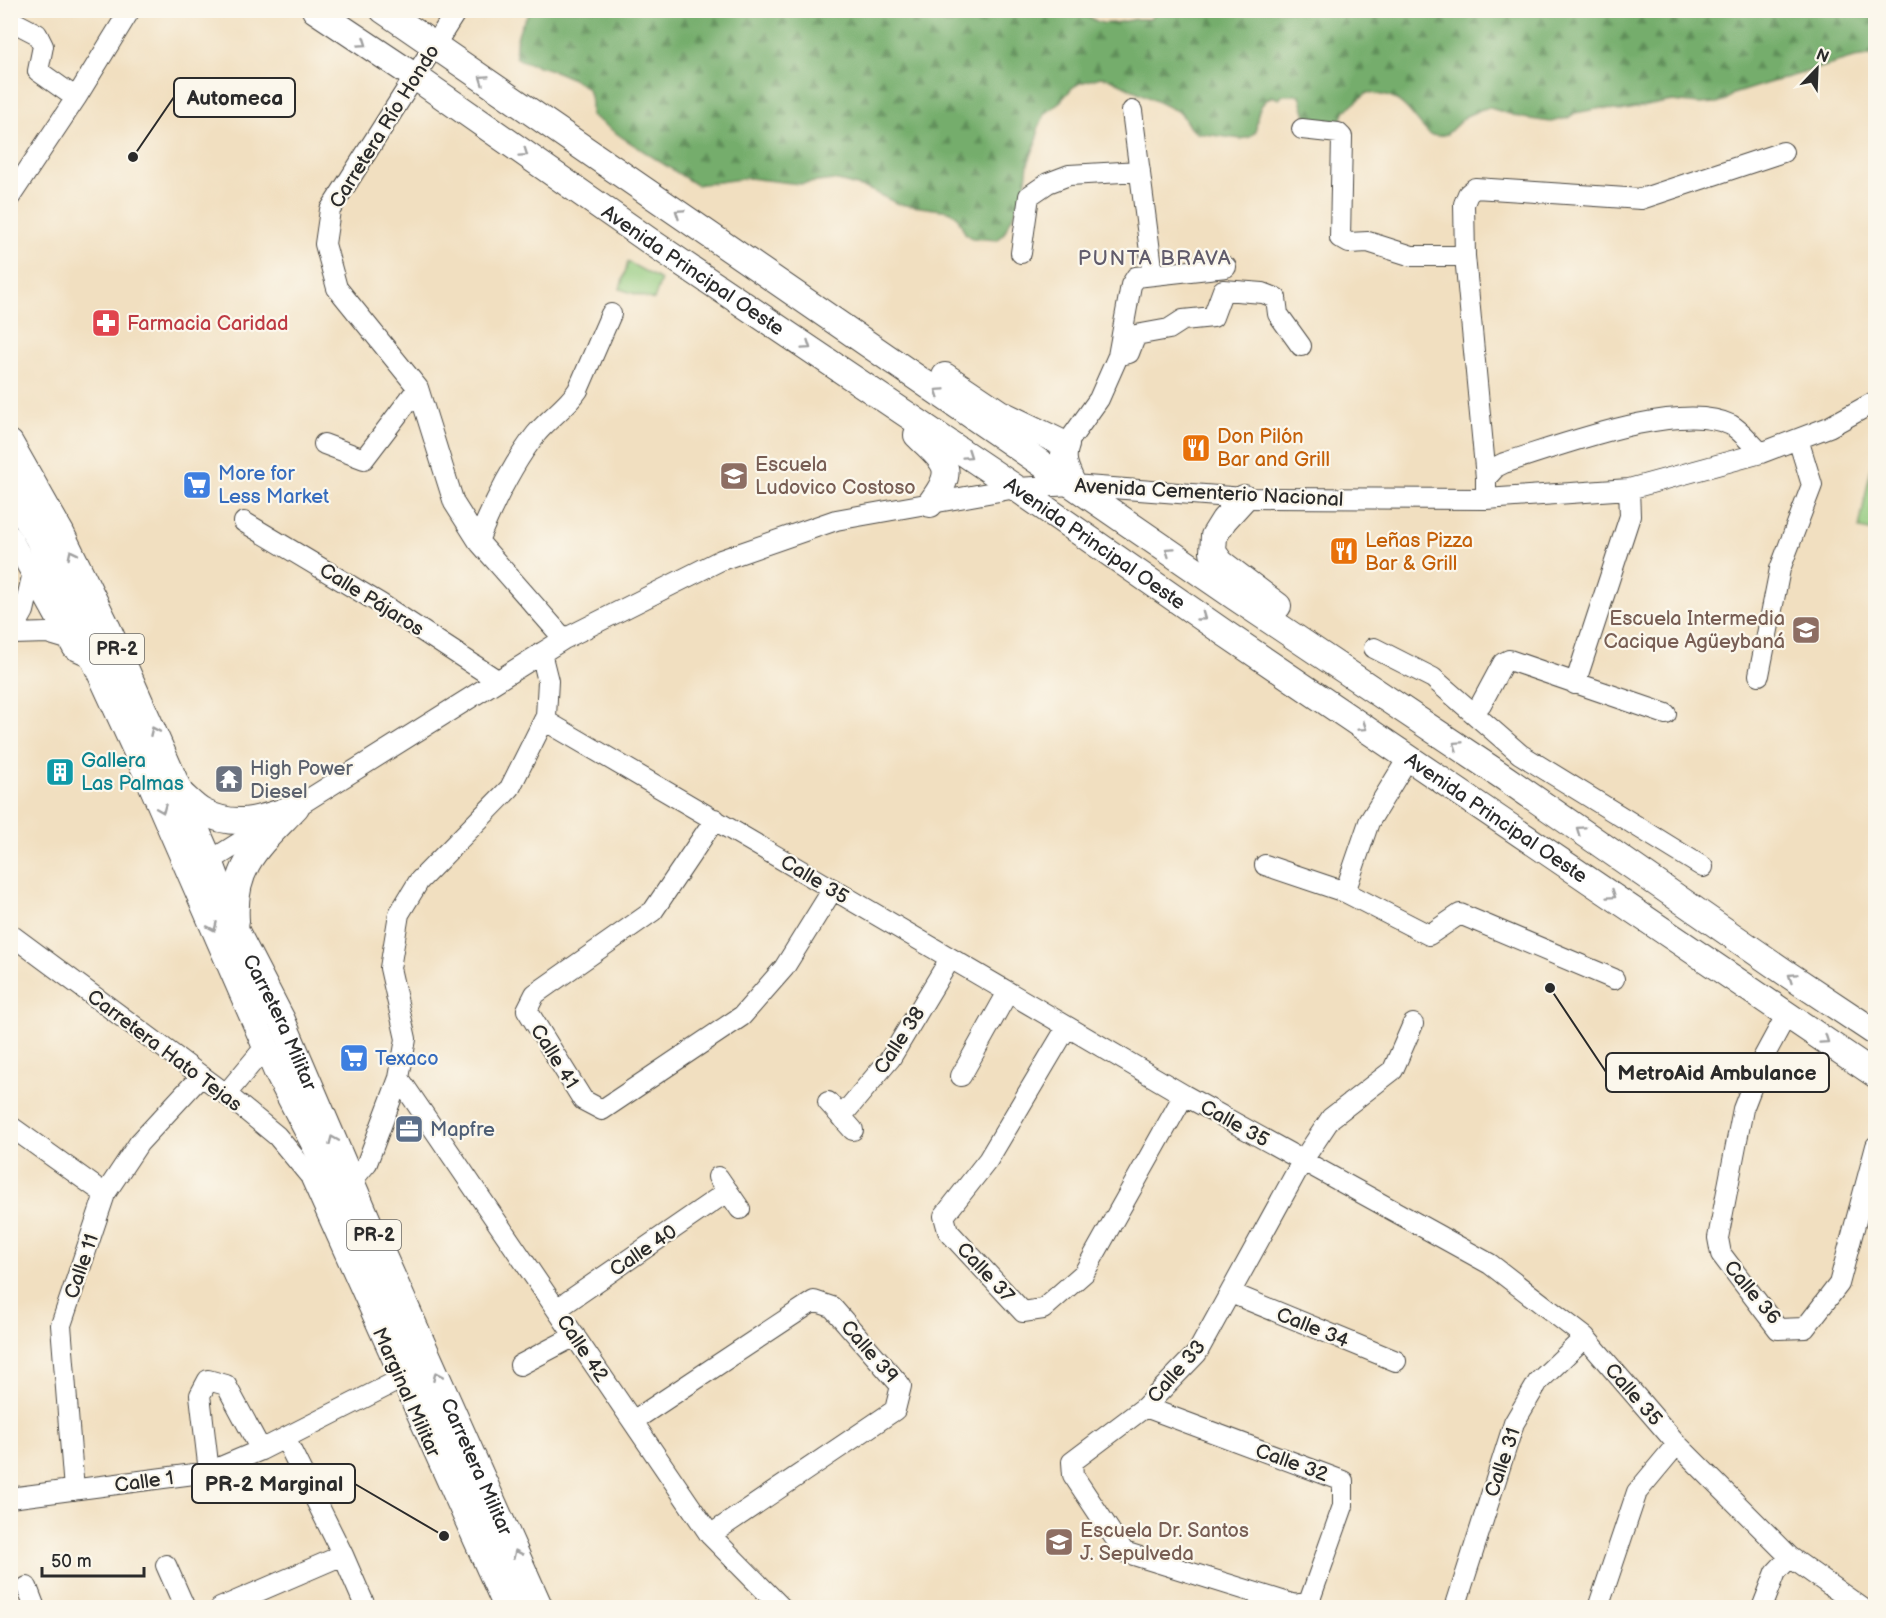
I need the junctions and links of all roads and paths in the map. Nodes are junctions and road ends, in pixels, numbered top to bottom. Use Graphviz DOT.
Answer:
graph roads {
  1 [pos="130,10"];
  2 [pos="315,10"];
  3 [pos="383,10"];
  4 [pos="457,10"];
  5 [pos="10,20"];
  6 [pos="434,46"];
  7 [pos="414,76"];
  8 [pos="76,98"];
  9 [pos="1132,111"];
  10 [pos="1302,129"];
  11 [pos="1783,152"];
  12 [pos="1140,171"];
  13 [pos="10,197"];
  14 [pos="727,246"];
  15 [pos="1021,253"];
  16 [pos="1465,256"];
  17 [pos="1226,267"];
  18 [pos="1153,275"];
  19 [pos="610,315"];
  20 [pos="1301,346"];
  21 [pos="1118,356"];
  22 [pos="418,388"];
  23 [pos="873,390"];
  24 [pos="1875,400"];
  25 [pos="1798,439"];
  26 [pos="10,443"];
  27 [pos="324,444"];
  28 [pos="1066,445"];
  29 [pos="1761,453"];
  30 [pos="1486,478"];
  31 [pos="1073,485"];
  32 [pos="1016,488"];
  33 [pos="1629,489"];
  34 [pos="10,491"];
  35 [pos="1244,498"];
  36 [pos="1486,499"];
  37 [pos="930,504"];
  38 [pos="244,522"];
  39 [pos="10,535"];
  40 [pos="478,542"];
  41 [pos="32,577"];
  42 [pos="12,635"];
  43 [pos="67,639"];
  44 [pos="564,639"];
  45 [pos="1305,642"];
  46 [pos="1374,648"];
  47 [pos="541,653"];
  48 [pos="93,658"];
  49 [pos="1759,675"];
  50 [pos="498,680"];
  51 [pos="1575,684"];
  52 [pos="1474,712"];
  53 [pos="1666,714"];
  54 [pos="544,720"];
  55 [pos="1520,754"];
  56 [pos="1408,758"];
  57 [pos="1505,778"];
  58 [pos="181,794"];
  59 [pos="296,807"];
  60 [pos="715,819"];
  61 [pos="1265,865"];
  62 [pos="1703,867"];
  63 [pos="200,868"];
  64 [pos="832,889"];
  65 [pos="1345,892"];
  66 [pos="237,933"];
  67 [pos="10,934"];
  68 [pos="950,959"];
  69 [pos="1614,979"];
  70 [pos="1008,992"];
  71 [pos="1787,1014"];
  72 [pos="1413,1024"];
  73 [pos="1067,1027"];
  74 [pos="1875,1033"];
  75 [pos="266,1046"];
  76 [pos="1875,1049"];
  77 [pos="1875,1075"];
  78 [pos="201,1076"];
  79 [pos="961,1076"];
  80 [pos="399,1078"];
  81 [pos="226,1094"];
  82 [pos="1184,1095"];
  83 [pos="841,1117"];
  84 [pos="10,1126"];
  85 [pos="1875,1146"];
  86 [pos="1303,1160"];
  87 [pos="310,1176"];
  88 [pos="351,1182"];
  89 [pos="105,1194"];
  90 [pos="740,1209"];
  91 [pos="1231,1293"];
  92 [pos="557,1309"];
  93 [pos="574,1336"];
  94 [pos="1585,1337"];
  95 [pos="1396,1361"];
  96 [pos="520,1365"];
  97 [pos="401,1379"];
  98 [pos="1145,1407"];
  99 [pos="633,1422"];
  100 [pos="285,1438"];
  101 [pos="1677,1444"];
  102 [pos="261,1450"];
  103 [pos="209,1472"];
  104 [pos="74,1490"];
  105 [pos="10,1498"];
  106 [pos="1106,1524"];
  107 [pos="710,1535"];
  108 [pos="343,1555"];
  109 [pos="1790,1557"];
  110 [pos="166,1565"];
  111 [pos="27,1587"];
  112 [pos="35,1608"];
  113 [pos="185,1608"];
  114 [pos="220,1608"];
  115 [pos="366,1608"];
  116 [pos="504,1608"];
  117 [pos="520,1608"];
  118 [pos="540,1608"];
  119 [pos="782,1608"];
  120 [pos="1455,1608"];
  121 [pos="1598,1608"];
  122 [pos="1762,1608"];
  123 [pos="1862,1608"];
  1 -- 8 [label="street"];
  2 -- 7 [label="main road, Avenida Principal Oeste, one-way"];
  3 -- 6 [label="main road, Avenida Principal Oeste"];
  4 -- 6 [label="street, Carretera Río Hondo"];
  5 -- 8 [label="street"];
  6 -- 7 [label="street, Carretera Río Hondo"];
  14 -- 6 [label="main road, Avenida Principal Oeste, one-way"];
  7 -- 22 [label="street, Carretera Río Hondo"];
  7 -- 23 [label="main road, Avenida Principal Oeste, one-way"];
  8 -- 13 [label="street"];
  9 -- 12 [label="street"];
  10 -- 16 [label="street"];
  11 -- 16 [label="street"];
  12 -- 15 [label="street"];
  12 -- 18 [label="street"];
  14 -- 28 [label="main road"];
  31 -- 14 [label="main road, Avenida Principal Oeste, one-way"];
  16 -- 30 [label="street"];
  17 -- 18 [label="street"];
  18 -- 21 [label="street"];
  19 -- 40 [label="street"];
  20 -- 21 [label="street"];
  21 -- 28 [label="street"];
  22 -- 27 [label="street"];
  22 -- 40 [label="street, Carretera Río Hondo"];
  23 -- 32 [label="main road, Avenida Principal Oeste, one-way"];
  23 -- 37 [label="main road"];
  24 -- 25 [label="street, Avenida Cementerio Nacional"];
  25 -- 29 [label="street, Avenida Cementerio Nacional"];
  25 -- 49 [label="street"];
  58 -- 26 [label="main road, Carretera Militar / PR-2, one-way"];
  28 -- 31 [label="main road"];
  29 -- 30 [label="street"];
  29 -- 33 [label="street, Avenida Cementerio Nacional"];
  30 -- 36 [label="street"];
  31 -- 32 [label="street, Avenida Cementerio Nacional"];
  31 -- 35 [label="street, Avenida Cementerio Nacional"];
  45 -- 31 [label="main road, Avenida Principal Oeste, one-way"];
  32 -- 37 [label="street, Avenida Cementerio Nacional"];
  32 -- 56 [label="main road, Avenida Principal Oeste, one-way"];
  33 -- 36 [label="street, Avenida Cementerio Nacional"];
  33 -- 51 [label="street"];
  34 -- 48 [label="main road, Carretera Militar / PR-2"];
  35 -- 36 [label="street, Avenida Cementerio Nacional"];
  35 -- 45 [label="main road"];
  37 -- 44 [label="street, Avenida Cementerio Nacional"];
  38 -- 50 [label="street, Calle Pájaros"];
  39 -- 41 [label="street"];
  40 -- 44 [label="street, Carretera Río Hondo"];
  41 -- 42 [label="street"];
  41 -- 43 [label="street"];
  42 -- 43 [label="street"];
  43 -- 48 [label="street"];
  44 -- 47 [label="street, Avenida Cementerio Nacional"];
  57 -- 45 [label="main road, Avenida Principal Oeste, one-way"];
  46 -- 52 [label="street"];
  47 -- 50 [label="street, Avenida Cementerio Nacional"];
  47 -- 54 [label="street"];
  48 -- 63 [label="main road, Carretera Militar / PR-2, one-way"];
  50 -- 59 [label="street, Avenida Cementerio Nacional"];
  51 -- 52 [label="street"];
  51 -- 53 [label="street"];
  52 -- 55 [label="street"];
  54 -- 60 [label="street, Calle 35"];
  54 -- 80 [label="street"];
  55 -- 57 [label="street"];
  55 -- 62 [label="street"];
  56 -- 65 [label="street"];
  56 -- 71 [label="main road, Avenida Principal Oeste, one-way"];
  74 -- 57 [label="main road, Avenida Principal Oeste, one-way"];
  58 -- 59 [label="main road"];
  58 -- 63 [label="main road, Carretera Militar / PR-2"];
  59 -- 63 [label="street, Avenida Cementerio Nacional"];
  59 -- 66 [label="main road"];
  60 -- 64 [label="street, Calle 35"];
  60 -- 64 [label="street, Calle 41"];
  61 -- 65 [label="street"];
  63 -- 66 [label="main road, Carretera Militar / PR-2"];
  63 -- 75 [label="main road, Carretera Militar / PR-2, one-way"];
  64 -- 68 [label="street, Calle 35"];
  65 -- 69 [label="street"];
  88 -- 66 [label="main road, Carretera Militar / PR-2, one-way"];
  67 -- 78 [label="street, Carretera Hato Tejas"];
  68 -- 70 [label="street, Calle 35"];
  68 -- 83 [label="street, Calle 38"];
  70 -- 73 [label="street, Calle 35"];
  70 -- 79 [label="street"];
  71 -- 76 [label="main road"];
  71 -- 77 [label="main road, Avenida Principal Oeste, one-way"];
  71 -- 85 [label="street, Calle 36"];
  72 -- 86 [label="street, Calle 33"];
  73 -- 82 [label="street, Calle 35"];
  73 -- 82 [label="street, Calle 37"];
  75 -- 81 [label="street"];
  75 -- 117 [label="main road, Carretera Militar / PR-2"];
  78 -- 81 [label="street, Carretera Hato Tejas"];
  78 -- 89 [label="street, Calle 11"];
  80 -- 88 [label="street"];
  80 -- 92 [label="street, Calle 42"];
  81 -- 87 [label="street, Carretera Hato Tejas"];
  82 -- 86 [label="street, Calle 35"];
  84 -- 89 [label="street"];
  86 -- 91 [label="street, Calle 33"];
  86 -- 94 [label="street, Calle 35"];
  87 -- 97 [label="street, Marginal Militar"];
  118 -- 88 [label="main road, Carretera Militar / PR-2, one-way"];
  89 -- 104 [label="street, Calle 11"];
  90 -- 92 [label="street, Calle 40"];
  91 -- 95 [label="street, Calle 34"];
  91 -- 98 [label="street, Calle 33"];
  92 -- 93 [label="street, Calle 42"];
  93 -- 96 [label="street"];
  93 -- 99 [label="street, Calle 42"];
  94 -- 101 [label="street, Calle 35"];
  94 -- 120 [label="street, Calle 31"];
  97 -- 100 [label="street, Calle 1"];
  97 -- 116 [label="street, Marginal Militar"];
  98 -- 106 [label="street, Calle 33"];
  98 -- 106 [label="street, Calle 32"];
  99 -- 107 [label="street, Calle 42"];
  99 -- 107 [label="street, Calle 39"];
  100 -- 102 [label="street, Calle 1"];
  100 -- 108 [label="street"];
  101 -- 109 [label="street, Calle 35"];
  101 -- 121 [label="street"];
  102 -- 103 [label="street, Calle 1"];
  102 -- 103 [label="street"];
  103 -- 104 [label="street, Calle 1"];
  104 -- 105 [label="street, Calle 1"];
  107 -- 119 [label="street, Calle 42"];
  108 -- 114 [label="street"];
  108 -- 115 [label="street"];
  109 -- 122 [label="street"];
  109 -- 123 [label="street, Calle 35"];
  110 -- 113 [label="street"];
  111 -- 112 [label="street"];
}
